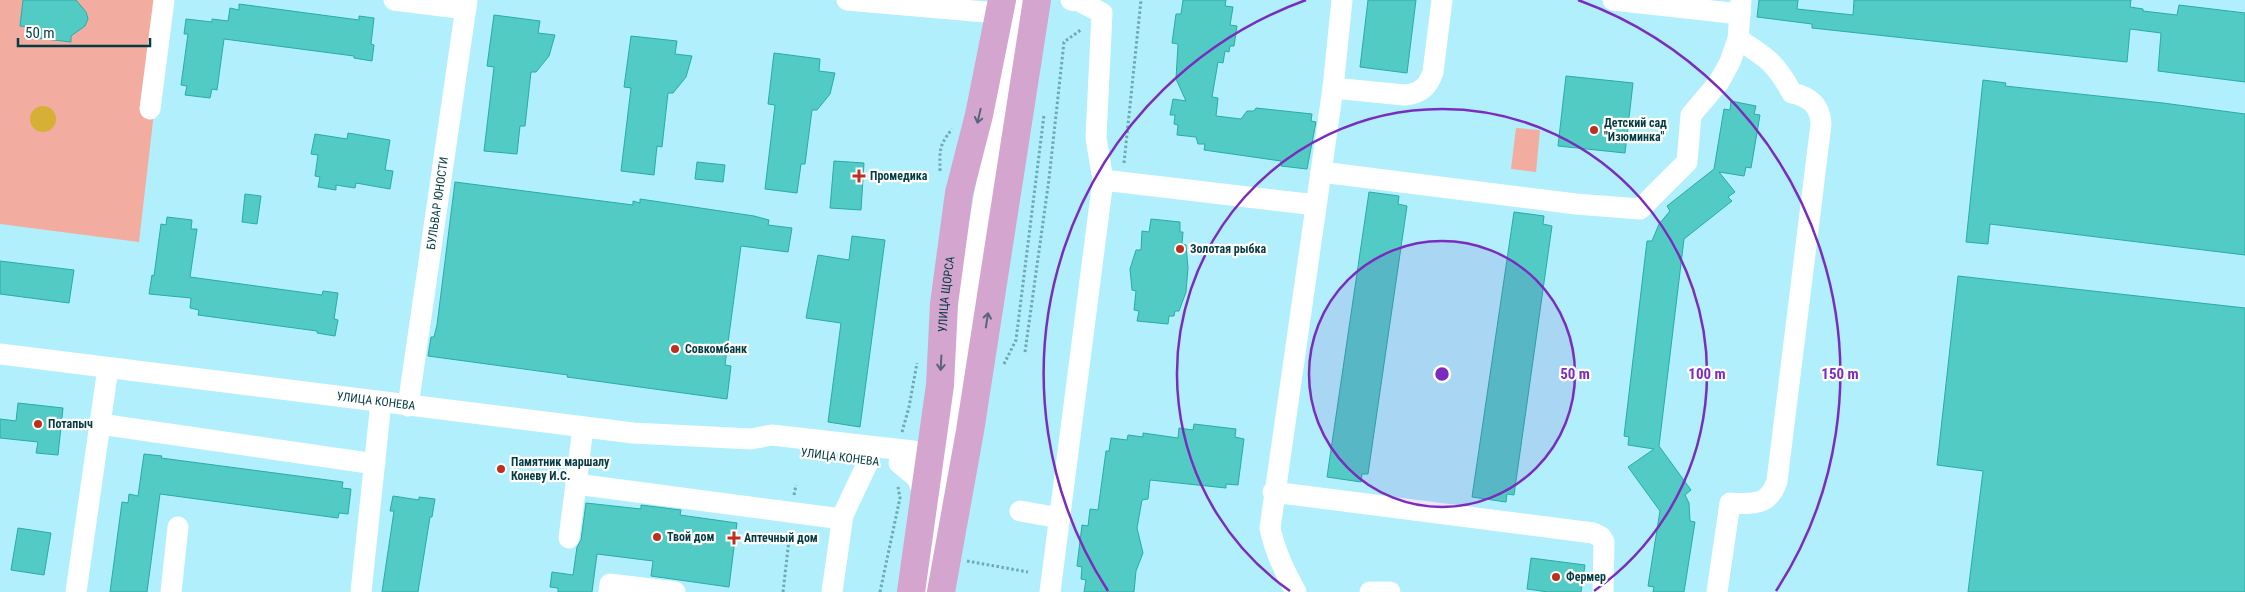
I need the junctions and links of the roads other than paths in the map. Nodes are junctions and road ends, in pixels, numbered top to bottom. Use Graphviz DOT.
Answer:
graph roads {
  1 [pos="164,0"];
  2 [pos="394,0"];
  3 [pos="847,0"];
  4 [pos="1071,0"];
  5 [pos="1342,0"];
  6 [pos="1442,0"];
  7 [pos="1613,0"];
  8 [pos="466,4"];
  9 [pos="937,4"];
  10 [pos="1022,6"];
  11 [pos="1741,7"];
  12 [pos="1738,39"];
  13 [pos="1333,88"];
  14 [pos="150,109"];
  15 [pos="1321,172"];
  16 [pos="1103,180"];
  17 [pos="1316,205"];
  18 [pos="0,354"];
  19 [pos="108,368"];
  20 [pos="381,402"];
  21 [pos="408,406"];
  22 [pos="100,424"];
  23 [pos="583,427"];
  24 [pos="970,431"];
  25 [pos="752,439"];
  26 [pos="928,455"];
  27 [pos="869,460"];
  28 [pos="375,464"];
  29 [pos="576,484"];
  30 [pos="1274,492"];
  31 [pos="958,497"];
  32 [pos="1020,511"];
  33 [pos="1060,518"];
  34 [pos="842,519"];
  35 [pos="178,527"];
  36 [pos="569,538"];
  37 [pos="76,592"];
  38 [pos="171,592"];
  39 [pos="360,592"];
  40 [pos="608,592"];
  41 [pos="675,592"];
  42 [pos="832,592"];
  43 [pos="911,592"];
  44 [pos="925,592"];
  45 [pos="941,592"];
  46 [pos="1050,592"];
  47 [pos="1296,592"];
  48 [pos="1370,592"];
  49 [pos="1390,592"];
  50 [pos="1603,592"];
  51 [pos="1717,592"];
  1 -- 14 [label="street"];
  2 -- 8 [label="street"];
  3 -- 9 [label="street"];
  4 -- 16 [label="street"];
  5 -- 13 [label="street"];
  6 -- 13 [label="street"];
  7 -- 11 [label="street"];
  8 -- 21 [label="street, БУЛЬВАР ЮНОСТИ"];
  9 -- 10 [label="street"];
  24 -- 10 [label="main road, one-way"];
  10 -- 26 [label="main road, УЛИЦА ЩОРСА"];
  11 -- 12 [label="street"];
  12 -- 15 [label="street"];
  12 -- 51 [label="street"];
  13 -- 15 [label="street"];
  15 -- 17 [label="street"];
  16 -- 17 [label="street"];
  16 -- 33 [label="street"];
  17 -- 30 [label="street"];
  18 -- 19 [label="street, УЛИЦА КОНЕВА"];
  19 -- 20 [label="street, УЛИЦА КОНЕВА"];
  19 -- 22 [label="street"];
  20 -- 21 [label="street, УЛИЦА КОНЕВА"];
  20 -- 28 [label="street"];
  21 -- 23 [label="street, УЛИЦА КОНЕВА"];
  22 -- 28 [label="street"];
  22 -- 37 [label="street"];
  23 -- 25 [label="street, УЛИЦА КОНЕВА"];
  23 -- 29 [label="street"];
  24 -- 26 [label="street"];
  24 -- 31 [label="main road"];
  25 -- 26 [label="street, УЛИЦА КОНЕВА"];
  25 -- 27 [label="street, УЛИЦА КОНЕВА"];
  26 -- 27 [label="street, УЛИЦА КОНЕВА"];
  26 -- 31 [label="street"];
  26 -- 43 [label="main road, УЛИЦА ЩОРСА"];
  26 -- 44 [label="street, УЛИЦА ЩОРСА"];
  27 -- 34 [label="street"];
  28 -- 39 [label="street"];
  29 -- 34 [label="street"];
  29 -- 36 [label="street"];
  30 -- 47 [label="street"];
  30 -- 50 [label="street"];
  31 -- 45 [label="main road"];
  32 -- 33 [label="street"];
  33 -- 46 [label="street"];
  34 -- 42 [label="street"];
  35 -- 38 [label="street"];
  40 -- 41 [label="street"];
  48 -- 49 [label="street"];
}
